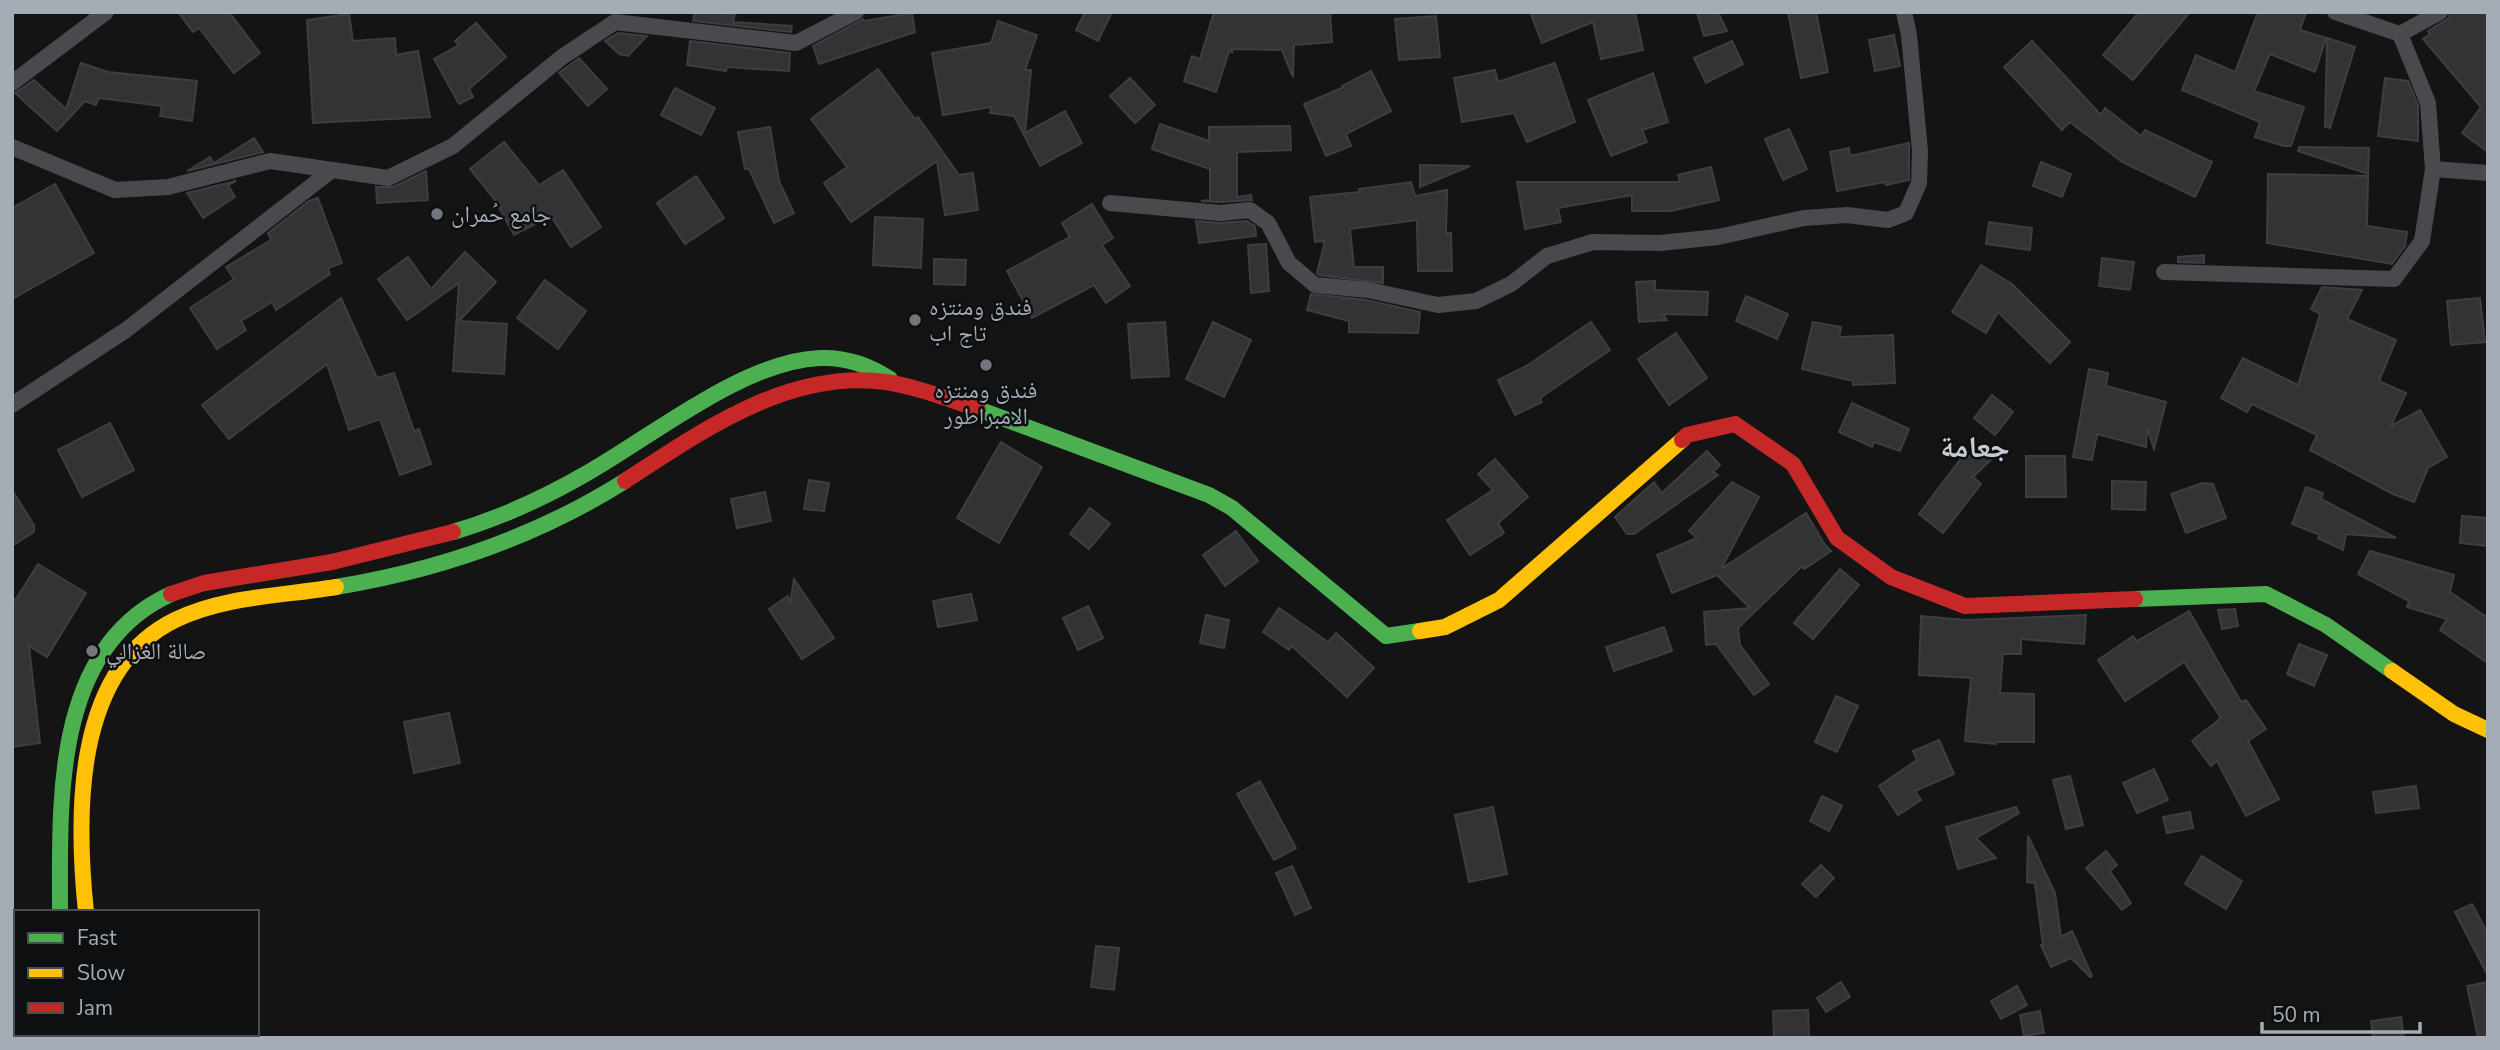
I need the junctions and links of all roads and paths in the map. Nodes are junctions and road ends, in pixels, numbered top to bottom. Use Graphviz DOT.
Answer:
graph roads {
  1 [pos="106,12"];
  2 [pos="856,12"];
  3 [pos="1904,12"];
  4 [pos="2335,12"];
  5 [pos="2440,12"];
  6 [pos="2400,34"];
  7 [pos="12,83"];
  8 [pos="12,147"];
  9 [pos="2432,169"];
  10 [pos="332,170"];
  11 [pos="2488,173"];
  12 [pos="1110,203"];
  13 [pos="2164,272"];
  14 [pos="895,383"];
  15 [pos="12,405"];
  16 [pos="357,556"];
  17 [pos="362,583"];
  18 [pos="2488,730"];
  19 [pos="60,910"];
  20 [pos="86,910"];
  1 -- 7 [label="street"];
  2 -- 10 [label="street"];
  3 -- 12 [label="street"];
  4 -- 6 [label="street"];
  5 -- 6 [label="street"];
  6 -- 9 [label="street"];
  8 -- 10 [label="street"];
  9 -- 11 [label="street"];
  9 -- 13 [label="street"];
  10 -- 15 [label="street"];
  14 -- 16 [label="main road"];
  14 -- 17 [label="main road"];
  14 -- 18 [label="main road"];
  16 -- 17 [label="main road"];
  16 -- 19 [label="main road"];
  17 -- 20 [label="main road"];
}
